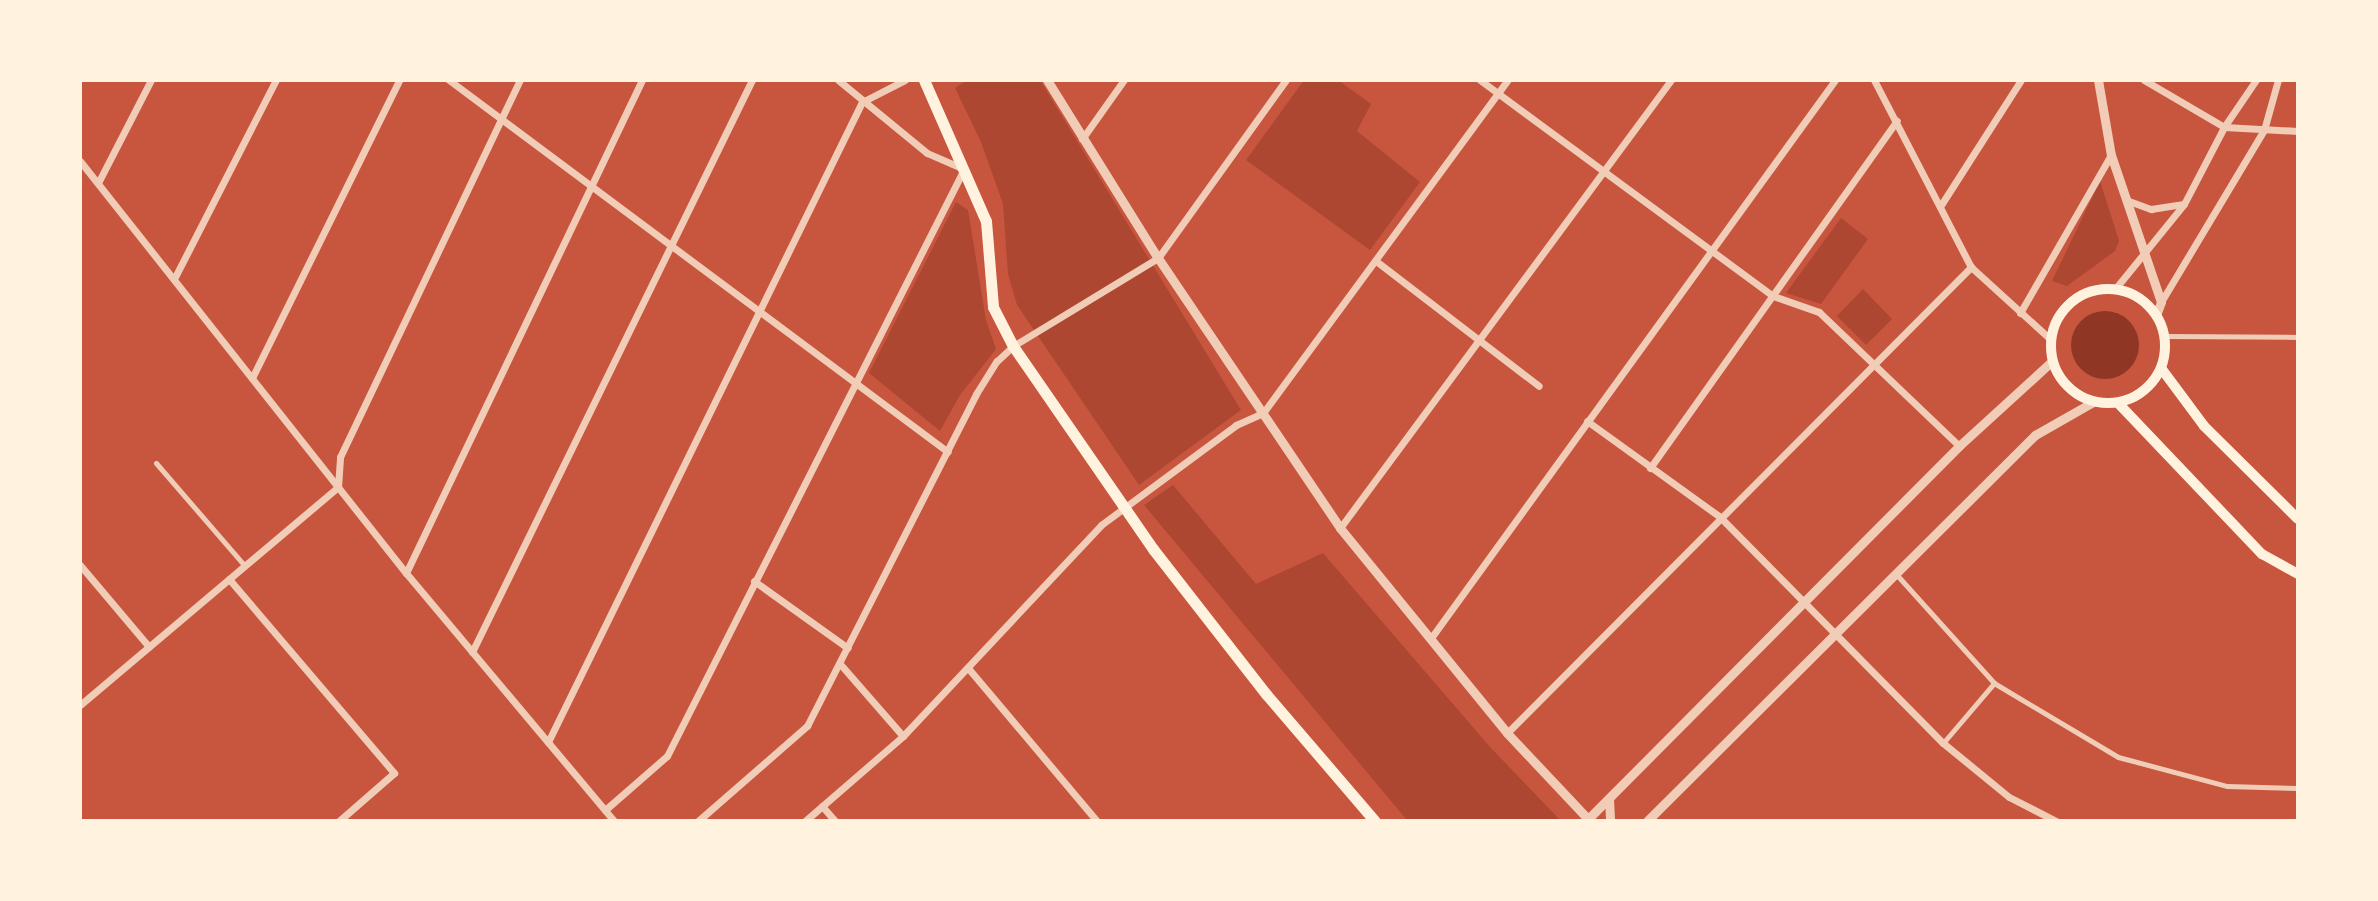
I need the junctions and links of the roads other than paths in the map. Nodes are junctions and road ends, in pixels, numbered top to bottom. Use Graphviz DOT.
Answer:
graph roads {
  1 [pos="151,80"];
  2 [pos="276,80"];
  3 [pos="399,80"];
  4 [pos="449,80"];
  5 [pos="520,80"];
  6 [pos="642,80"];
  7 [pos="752,80"];
  8 [pos="838,80"];
  9 [pos="905,80"];
  10 [pos="924,80"];
  11 [pos="1047,80"];
  12 [pos="1124,80"];
  13 [pos="1286,80"];
  14 [pos="1480,80"];
  15 [pos="1508,80"];
  16 [pos="1671,80"];
  17 [pos="1835,80"];
  18 [pos="1874,80"];
  19 [pos="2021,80"];
  20 [pos="2098,80"];
  21 [pos="2144,80"];
  22 [pos="2256,80"];
  23 [pos="2278,80"];
  24 [pos="1497,93"];
  25 [pos="862,102"];
  26 [pos="501,119"];
  27 [pos="1897,121"];
  28 [pos="2224,127"];
  29 [pos="2264,130"];
  30 [pos="2298,131"];
  31 [pos="1082,139"];
  32 [pos="2111,155"];
  33 [pos="80,161"];
  34 [pos="964,169"];
  35 [pos="1604,171"];
  36 [pos="98,183"];
  37 [pos="589,185"];
  38 [pos="2126,200"];
  39 [pos="2184,204"];
  40 [pos="1941,205"];
  41 [pos="670,245"];
  42 [pos="2142,250"];
  43 [pos="1712,251"];
  44 [pos="1158,258"];
  45 [pos="1376,261"];
  46 [pos="1971,267"];
  47 [pos="174,279"];
  48 [pos="2115,289"];
  49 [pos="1773,296"];
  50 [pos="2161,302"];
  51 [pos="759,311"];
  52 [pos="2020,313"];
  53 [pos="2156,315"];
  54 [pos="2165,336"];
  55 [pos="2298,337"];
  56 [pos="2050,339"];
  57 [pos="1479,340"];
  58 [pos="1013,346"];
  59 [pos="2052,361"];
  60 [pos="1874,363"];
  61 [pos="2161,368"];
  62 [pos="252,378"];
  63 [pos="854,379"];
  64 [pos="1539,386"];
  65 [pos="2093,402"];
  66 [pos="2118,403"];
  67 [pos="1263,413"];
  68 [pos="1587,421"];
  69 [pos="1959,446"];
  70 [pos="948,452"];
  71 [pos="156,463"];
  72 [pos="1650,468"];
  73 [pos="338,487"];
  74 [pos="1123,508"];
  75 [pos="1720,517"];
  76 [pos="2298,519"];
  77 [pos="1340,528"];
  78 [pos="80,565"];
  79 [pos="245,566"];
  80 [pos="1894,572"];
  81 [pos="406,573"];
  82 [pos="2298,574"];
  83 [pos="229,579"];
  84 [pos="754,581"];
  85 [pos="1802,604"];
  86 [pos="1833,631"];
  87 [pos="1431,638"];
  88 [pos="149,647"];
  89 [pos="848,648"];
  90 [pos="472,652"];
  91 [pos="841,665"];
  92 [pos="968,668"];
  93 [pos="1994,683"];
  94 [pos="80,705"];
  95 [pos="1507,733"];
  96 [pos="903,736"];
  97 [pos="548,742"];
  98 [pos="1943,743"];
  99 [pos="2298,788"];
  100 [pos="1609,799"];
  101 [pos="822,806"];
  102 [pos="605,810"];
  103 [pos="1589,820"];
  104 [pos="339,821"];
  105 [pos="614,821"];
  106 [pos="698,821"];
  107 [pos="805,821"];
  108 [pos="835,821"];
  109 [pos="1097,821"];
  110 [pos="1374,821"];
  111 [pos="1610,821"];
  112 [pos="1647,821"];
  113 [pos="2056,821"];
  1 -- 36 [label="street"];
  2 -- 47 [label="street"];
  3 -- 62 [label="street"];
  4 -- 26 [label="street"];
  5 -- 26 [label="street"];
  6 -- 37 [label="street"];
  7 -- 41 [label="street"];
  8 -- 25 [label="street"];
  9 -- 25 [label="street"];
  10 -- 34 [label="main road"];
  11 -- 31 [label="street"];
  12 -- 31 [label="street"];
  13 -- 44 [label="street"];
  14 -- 24 [label="street"];
  15 -- 24 [label="street"];
  16 -- 35 [label="street"];
  17 -- 43 [label="street"];
  18 -- 27 [label="street"];
  19 -- 40 [label="street"];
  20 -- 32 [label="street"];
  21 -- 28 [label="street"];
  22 -- 28 [label="street"];
  23 -- 29 [label="street"];
  24 -- 35 [label="street"];
  24 -- 45 [label="street"];
  25 -- 34 [label="street"];
  25 -- 51 [label="street"];
  26 -- 37 [label="street"];
  26 -- 73 [label="street"];
  27 -- 40 [label="street"];
  27 -- 49 [label="street"];
  28 -- 29 [label="street"];
  28 -- 39 [label="street"];
  29 -- 30 [label="street"];
  29 -- 50 [label="street"];
  31 -- 44 [label="street"];
  32 -- 38 [label="street"];
  32 -- 52 [label="street"];
  33 -- 36 [label="street"];
  34 -- 58 [label="main road"];
  34 -- 63 [label="street"];
  35 -- 43 [label="street"];
  35 -- 57 [label="street"];
  36 -- 47 [label="street"];
  37 -- 41 [label="street"];
  37 -- 81 [label="street"];
  38 -- 39 [label="street"];
  38 -- 42 [label="street"];
  39 -- 42 [label="street"];
  40 -- 46 [label="street"];
  41 -- 51 [label="street"];
  41 -- 90 [label="street"];
  42 -- 48 [label="street"];
  42 -- 50 [label="street"];
  43 -- 49 [label="street"];
  43 -- 68 [label="street"];
  44 -- 58 [label="street"];
  44 -- 67 [label="street"];
  45 -- 57 [label="street"];
  45 -- 67 [label="street"];
  46 -- 52 [label="street"];
  46 -- 60 [label="street"];
  47 -- 62 [label="street"];
  48 -- 53 [label="main road"];
  48 -- 56 [label="main road"];
  49 -- 60 [label="street"];
  49 -- 72 [label="street"];
  50 -- 53 [label="street"];
  51 -- 63 [label="street"];
  51 -- 97 [label="street"];
  52 -- 56 [label="street"];
  53 -- 54 [label="main road"];
  54 -- 55 [label="street"];
  54 -- 61 [label="main road"];
  56 -- 59 [label="main road"];
  57 -- 64 [label="street"];
  57 -- 77 [label="street"];
  58 -- 70 [label="street"];
  58 -- 74 [label="main road"];
  59 -- 65 [label="main road"];
  59 -- 69 [label="street"];
  60 -- 69 [label="street"];
  60 -- 75 [label="street"];
  61 -- 66 [label="main road"];
  61 -- 76 [label="main road"];
  62 -- 73 [label="street"];
  63 -- 70 [label="street"];
  63 -- 84 [label="street"];
  65 -- 66 [label="main road"];
  65 -- 80 [label="street"];
  66 -- 82 [label="main road"];
  67 -- 74 [label="street"];
  67 -- 77 [label="street"];
  68 -- 72 [label="street"];
  68 -- 87 [label="street"];
  69 -- 85 [label="street"];
  70 -- 89 [label="street"];
  71 -- 79 [label="street"];
  72 -- 75 [label="street"];
  73 -- 79 [label="street"];
  73 -- 81 [label="street"];
  74 -- 92 [label="street"];
  74 -- 110 [label="main road"];
  75 -- 85 [label="street"];
  75 -- 95 [label="street"];
  77 -- 87 [label="street"];
  78 -- 88 [label="street"];
  79 -- 83 [label="street"];
  80 -- 86 [label="street"];
  80 -- 93 [label="street"];
  81 -- 90 [label="street"];
  83 -- 88 [label="street"];
  83 -- 104 [label="street"];
  84 -- 89 [label="street"];
  84 -- 102 [label="street"];
  85 -- 86 [label="street"];
  85 -- 100 [label="street"];
  86 -- 98 [label="street"];
  86 -- 112 [label="street"];
  87 -- 95 [label="street"];
  88 -- 94 [label="street"];
  89 -- 91 [label="street"];
  90 -- 97 [label="street"];
  91 -- 96 [label="street"];
  91 -- 106 [label="street"];
  92 -- 96 [label="street"];
  92 -- 109 [label="street"];
  93 -- 98 [label="street"];
  93 -- 99 [label="street"];
  95 -- 103 [label="street"];
  96 -- 101 [label="street"];
  97 -- 102 [label="street"];
  98 -- 113 [label="street"];
  100 -- 103 [label="street"];
  100 -- 111 [label="street"];
  101 -- 107 [label="street"];
  101 -- 108 [label="street"];
  102 -- 105 [label="street"];
}
